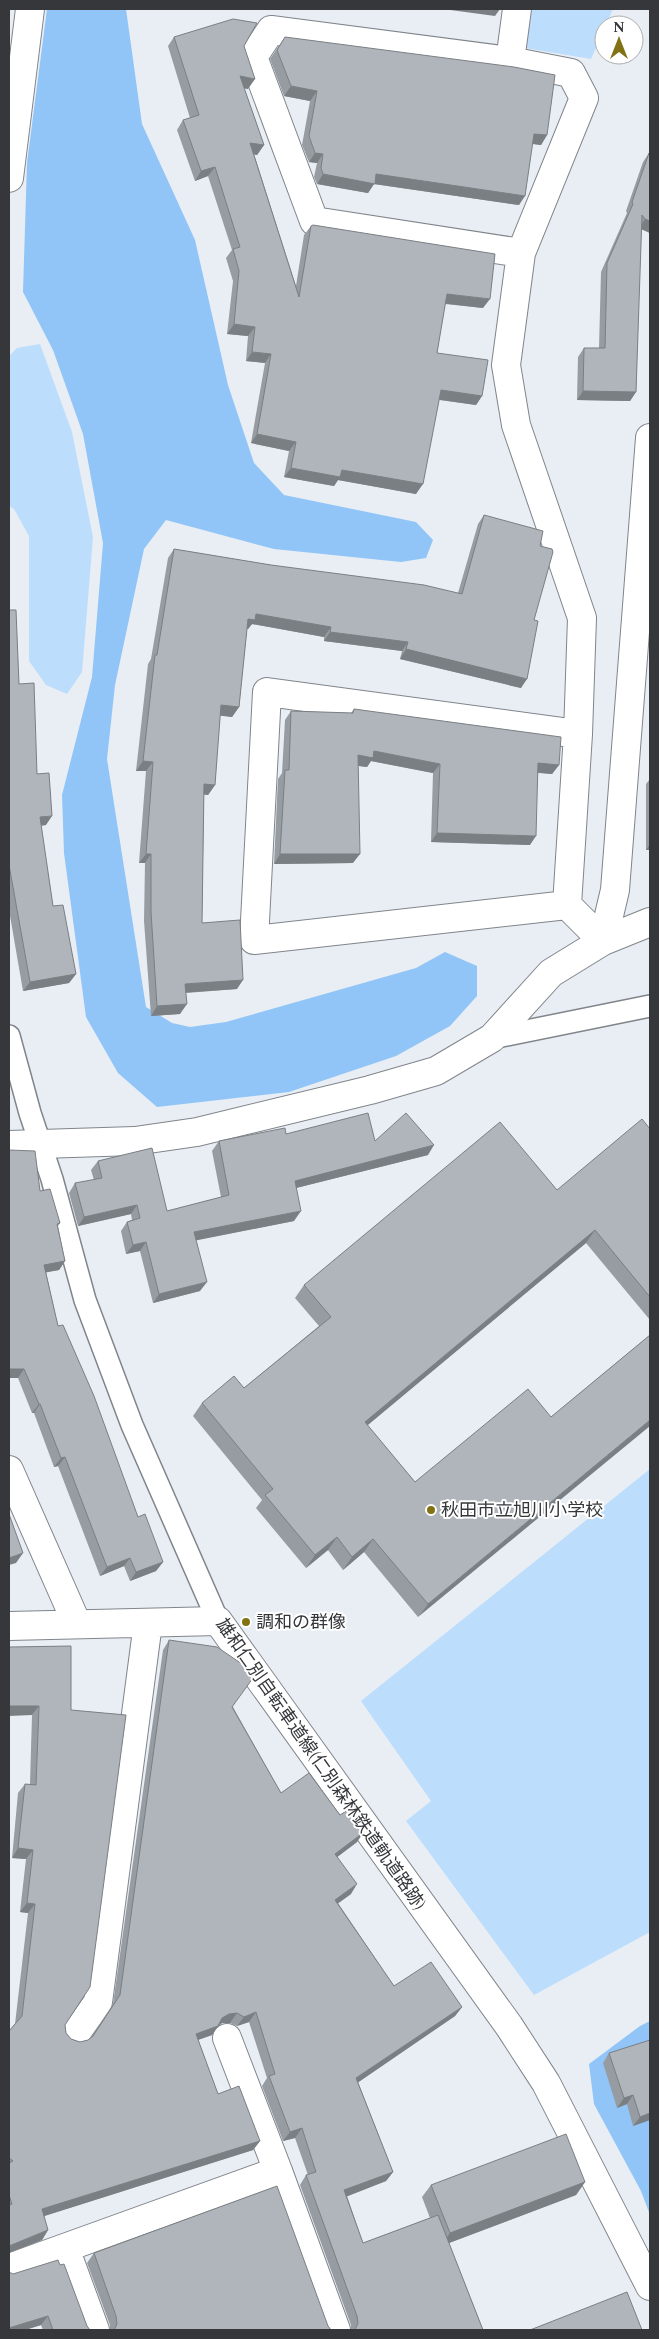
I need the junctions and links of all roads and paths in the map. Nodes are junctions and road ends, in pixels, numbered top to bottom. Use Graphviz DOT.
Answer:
graph roads {
  1 [pos="30,9"];
  2 [pos="517,9"];
  3 [pos="510,61"];
  4 [pos="9,178"];
  5 [pos="521,253"];
  6 [pos="650,438"];
  7 [pos="643,617"];
  8 [pos="578,734"];
  9 [pos="567,905"];
  10 [pos="650,922"];
  11 [pos="603,940"];
  12 [pos="650,1006"];
  13 [pos="9,1036"];
  14 [pos="492,1038"];
  15 [pos="42,1144"];
  16 [pos="9,1145"];
  17 [pos="9,1470"];
  18 [pos="218,1621"];
  19 [pos="77,1624"];
  20 [pos="148,1624"];
  21 [pos="9,1626"];
  22 [pos="74,2036"];
  23 [pos="227,2038"];
  24 [pos="278,2171"];
  25 [pos="65,2248"];
  26 [pos="9,2268"];
  27 [pos="650,2286"];
  28 [pos="95,2330"];
  29 [pos="336,2330"];
  1 -- 4 [label="street"];
  2 -- 3 [label="street"];
  3 -- 5 [label="street"];
  3 -- 5 [label="street"];
  5 -- 8 [label="street"];
  6 -- 7 [label="street"];
  7 -- 11 [label="street"];
  8 -- 9 [label="street"];
  8 -- 9 [label="street"];
  9 -- 11 [label="street"];
  10 -- 11 [label="street"];
  11 -- 14 [label="street"];
  12 -- 14 [label="lane"];
  13 -- 15 [label="lane, 雄和仁別自転車道線(仁別森林鉄道軌道路跡)"];
  14 -- 15 [label="street"];
  15 -- 16 [label="street"];
  15 -- 18 [label="lane, 雄和仁別自転車道線(仁別森林鉄道軌道路跡)"];
  17 -- 19 [label="street"];
  18 -- 20 [label="street"];
  18 -- 27 [label="street, 雄和仁別自転車道線(仁別森林鉄道軌道路跡)"];
  19 -- 20 [label="street"];
  19 -- 21 [label="street"];
  20 -- 22 [label="street"];
  23 -- 24 [label="street"];
  24 -- 25 [label="street"];
  24 -- 29 [label="street"];
  25 -- 26 [label="street"];
  25 -- 28 [label="street"];
}
